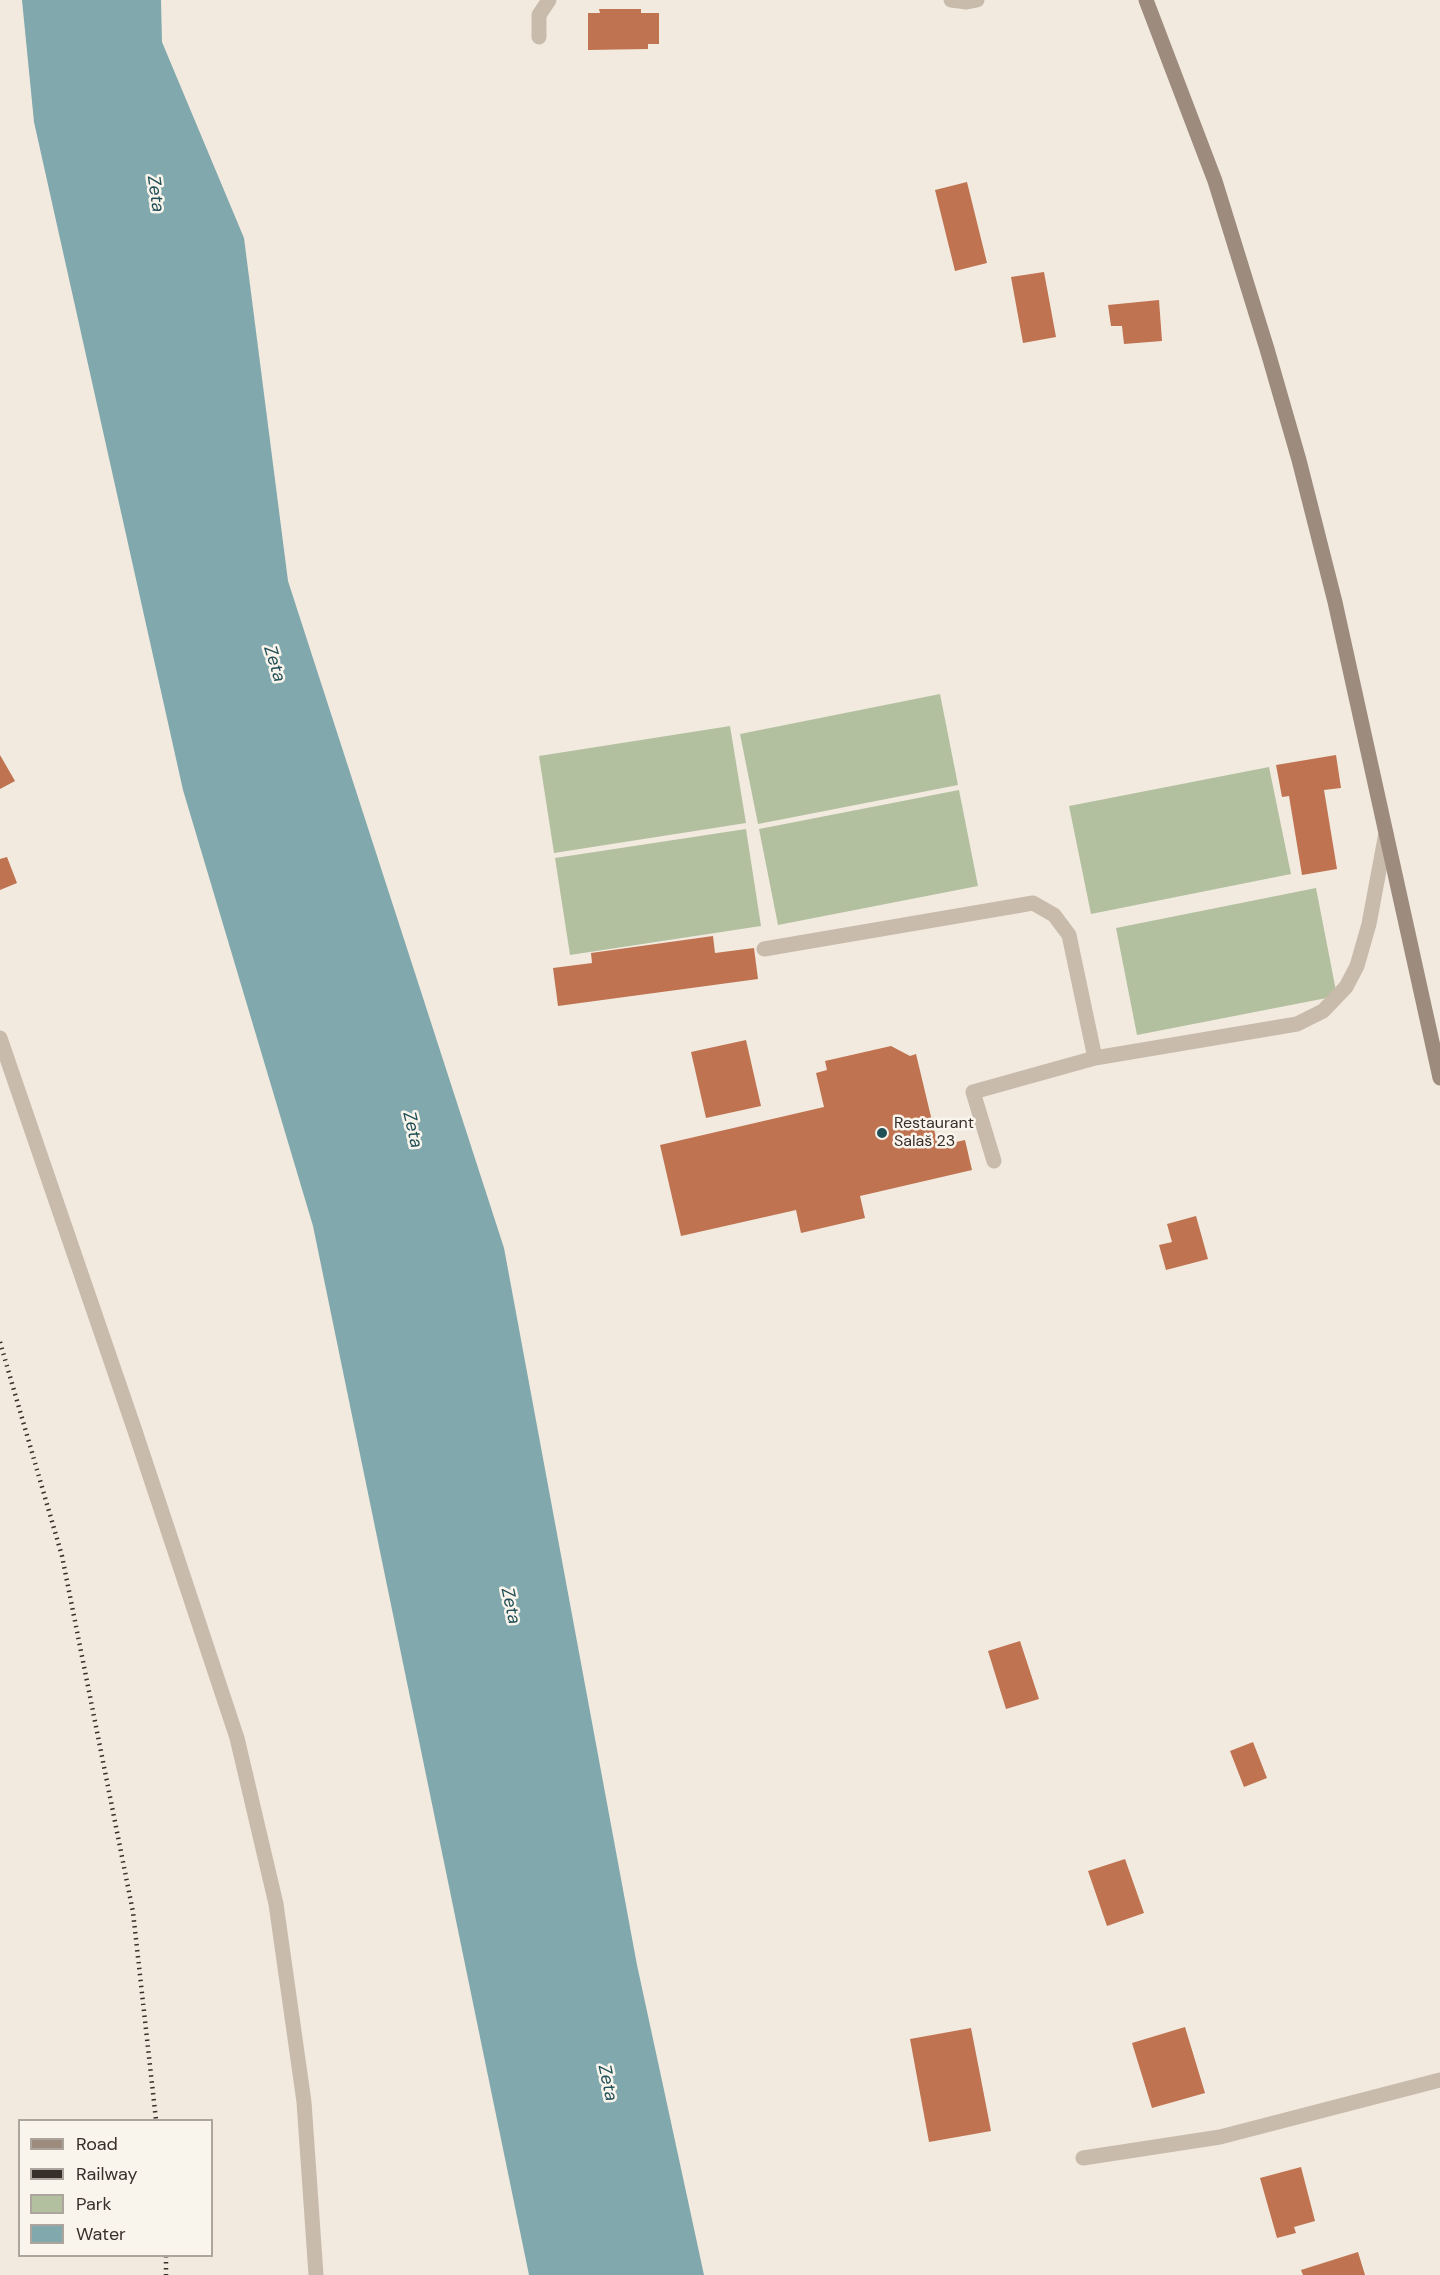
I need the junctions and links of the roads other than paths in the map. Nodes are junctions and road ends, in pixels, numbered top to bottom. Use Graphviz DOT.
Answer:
graph roads {
  1 [pos="549,0"];
  2 [pos="951,0"];
  3 [pos="977,0"];
  4 [pos="1146,0"];
  5 [pos="539,37"];
  6 [pos="1386,830"];
  7 [pos="764,949"];
  8 [pos="0,1038"];
  9 [pos="1095,1058"];
  10 [pos="1440,1078"];
  11 [pos="994,1161"];
  12 [pos="1440,2080"];
  13 [pos="1083,2158"];
  14 [pos="316,2275"];
  1 -- 5 [label="street"];
  2 -- 3 [label="street"];
  4 -- 6 [label="main road"];
  6 -- 9 [label="street"];
  6 -- 10 [label="main road"];
  7 -- 9 [label="street"];
  8 -- 14 [label="street"];
  9 -- 11 [label="street"];
  12 -- 13 [label="street"];
}
